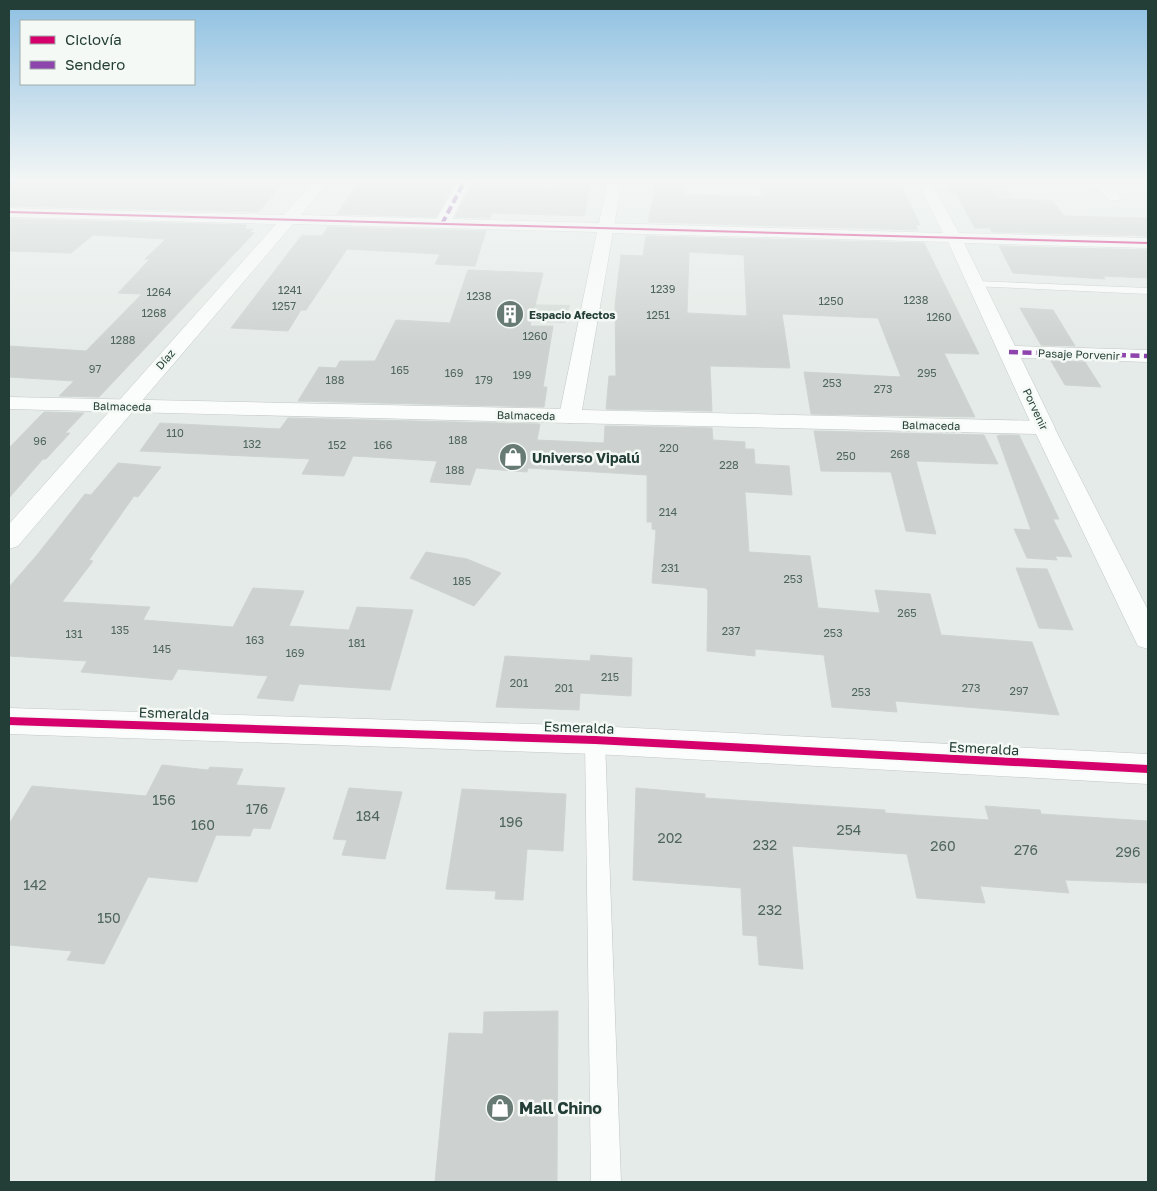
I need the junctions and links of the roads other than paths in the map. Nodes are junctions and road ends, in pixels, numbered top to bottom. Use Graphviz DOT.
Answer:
graph roads {
  1 [pos="274,236"];
  2 [pos="605,236"];
  3 [pos="935,236"];
  4 [pos="953,236"];
  5 [pos="1148,243"];
  6 [pos="976,284"];
  7 [pos="1148,291"];
  8 [pos="1009,352"];
  9 [pos="1148,356"];
  10 [pos="9,403"];
  11 [pos="124,406"];
  12 [pos="570,416"];
  13 [pos="1044,428"];
  14 [pos="9,540"];
  15 [pos="1148,638"];
  16 [pos="9,720"];
  17 [pos="595,740"];
  18 [pos="1148,769"];
  19 [pos="606,1182"];
  1 -- 11 [label="street, Díaz"];
  2 -- 12 [label="street"];
  3 -- 4 [label="street"];
  4 -- 5 [label="street"];
  4 -- 6 [label="street, Porvenir"];
  6 -- 7 [label="lane"];
  6 -- 8 [label="street, Porvenir"];
  8 -- 9 [label="street, Pasaje Porvenir"];
  8 -- 13 [label="street, Porvenir"];
  10 -- 11 [label="street, Balmaceda"];
  11 -- 12 [label="street, Balmaceda"];
  11 -- 14 [label="street, Díaz"];
  12 -- 13 [label="street, Balmaceda"];
  13 -- 15 [label="street, Porvenir"];
  16 -- 17 [label="street, Esmeralda"];
  17 -- 18 [label="street, Esmeralda"];
  17 -- 19 [label="lane"];
}
